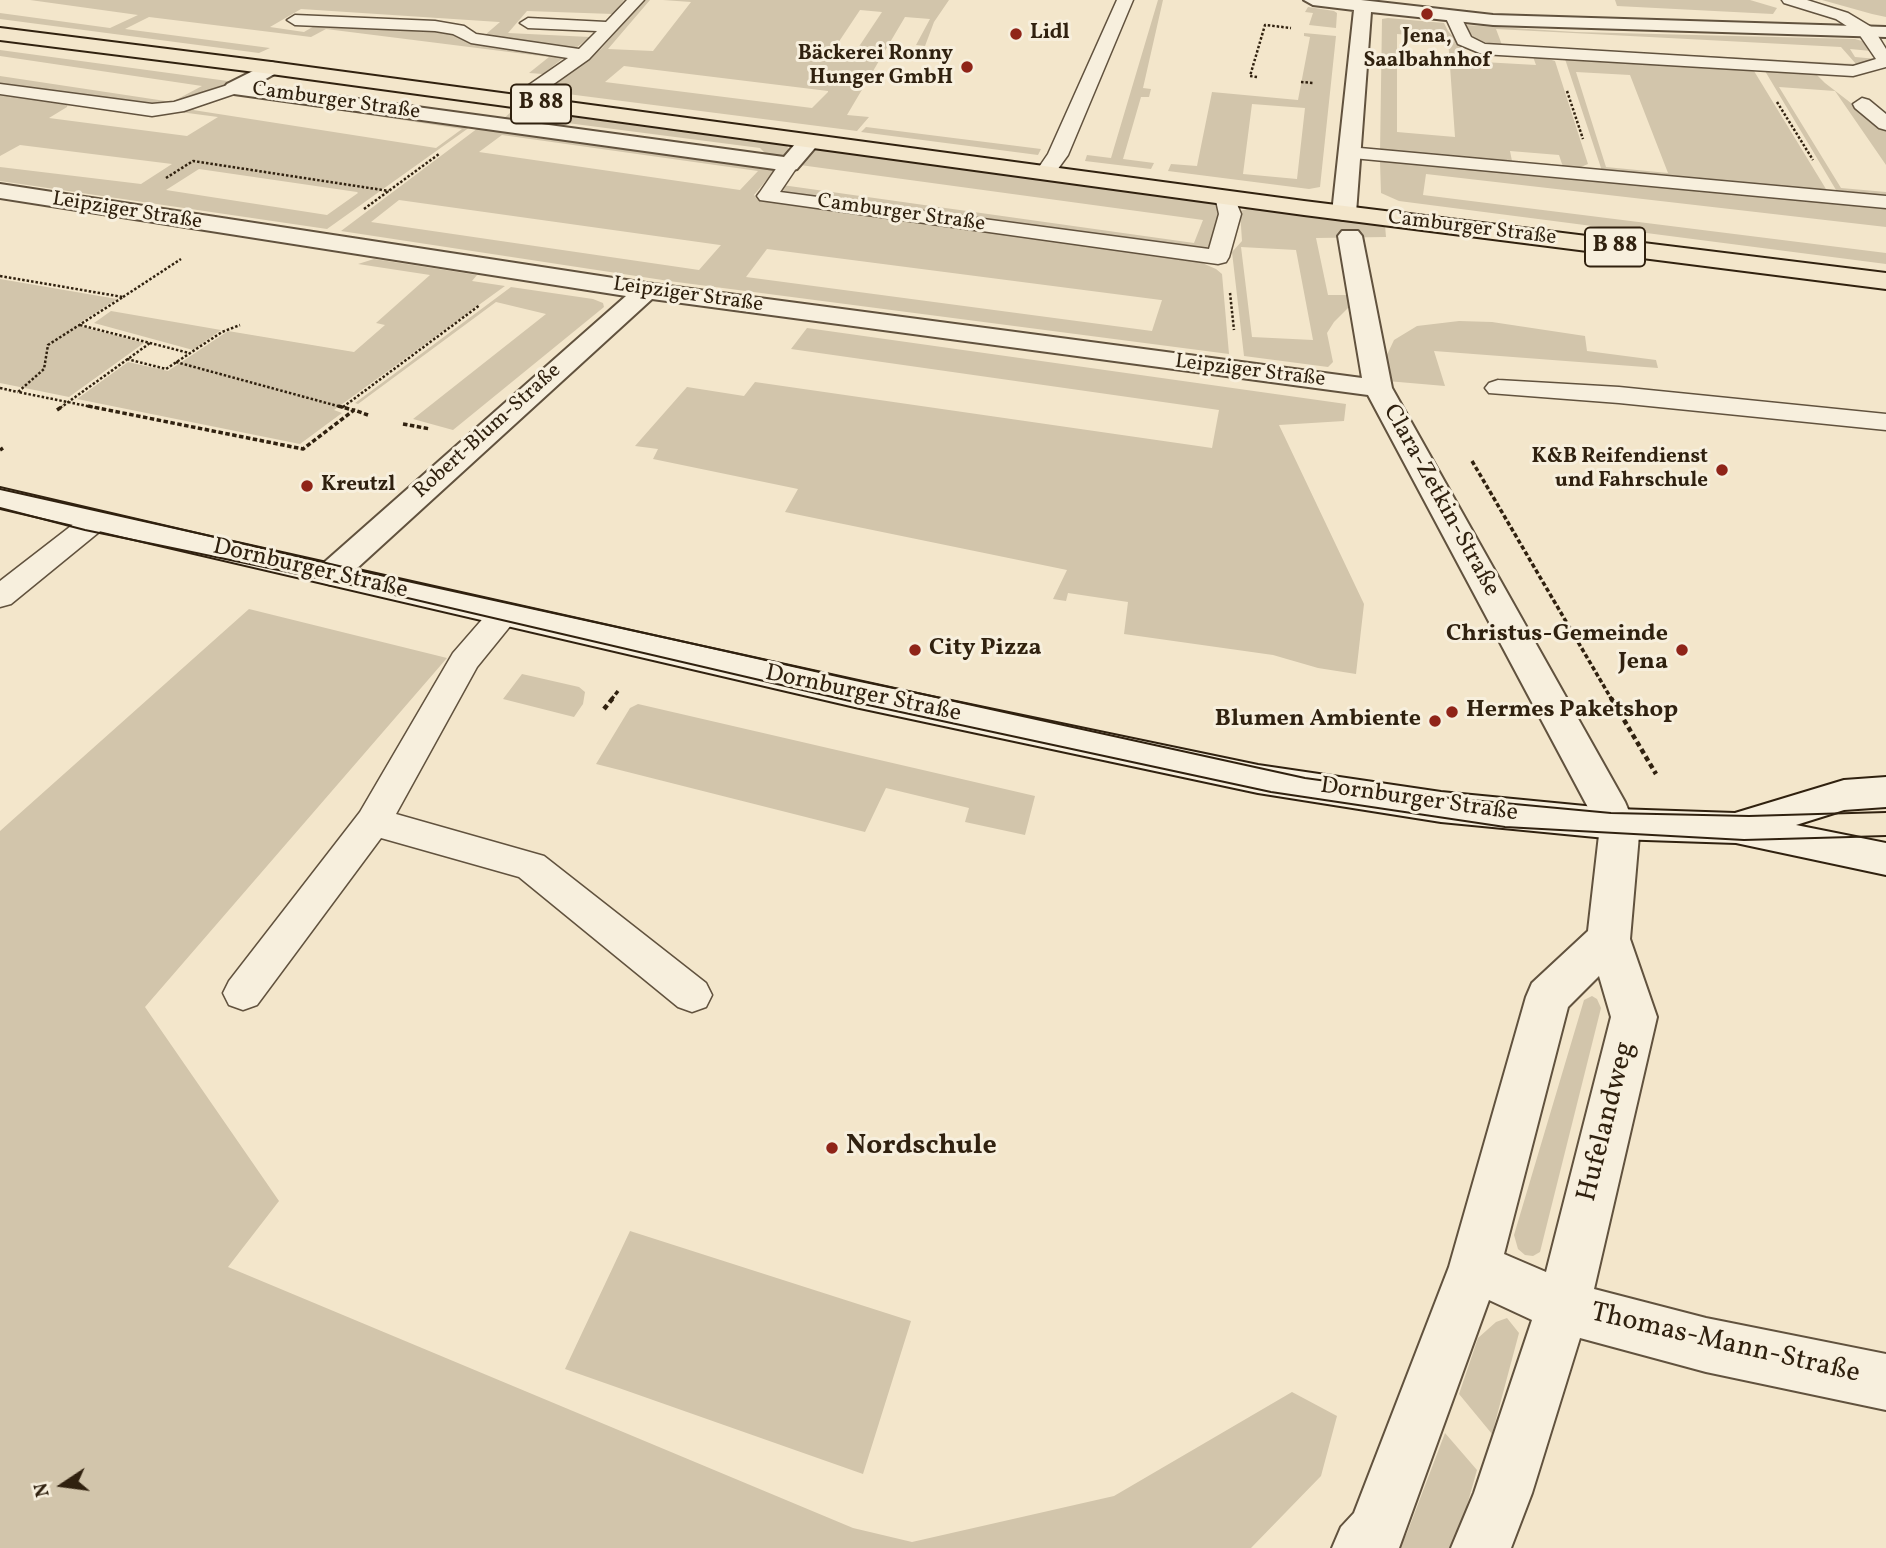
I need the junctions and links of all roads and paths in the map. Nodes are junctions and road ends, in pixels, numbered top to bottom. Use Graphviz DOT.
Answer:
graph roads {
  1 [pos="636,0"];
  2 [pos="1125,0"];
  3 [pos="1320,0"];
  4 [pos="1790,0"];
  5 [pos="1363,6"];
  6 [pos="1453,16"];
  7 [pos="295,20"];
  8 [pos="528,23"];
  9 [pos="611,27"];
  10 [pos="1290,28"];
  11 [pos="1877,32"];
  12 [pos="0,34"];
  13 [pos="1555,53"];
  14 [pos="583,55"];
  15 [pos="1886,62"];
  16 [pos="1755,65"];
  17 [pos="271,68"];
  18 [pos="1257,77"];
  19 [pos="234,88"];
  20 [pos="0,89"];
  21 [pos="525,96"];
  22 [pos="1862,104"];
  23 [pos="482,122"];
  24 [pos="1886,124"];
  25 [pos="809,142"];
  26 [pos="1349,153"];
  27 [pos="789,164"];
  28 [pos="1045,173"];
  29 [pos="1594,176"];
  30 [pos="163,180"];
  31 [pos="0,191"];
  32 [pos="390,191"];
  33 [pos="1225,196"];
  34 [pos="1836,197"];
  35 [pos="1886,202"];
  36 [pos="1347,225"];
  37 [pos="226,228"];
  38 [pos="322,242"];
  39 [pos="1218,257"];
  40 [pos="0,276"];
  41 [pos="1886,281"];
  42 [pos="646,291"];
  43 [pos="123,297"];
  44 [pos="487,300"];
  45 [pos="79,325"];
  46 [pos="240,325"];
  47 [pos="150,343"];
  48 [pos="190,353"];
  49 [pos="127,359"];
  50 [pos="176,362"];
  51 [pos="1237,371"];
  52 [pos="0,388"];
  53 [pos="1378,388"];
  54 [pos="1498,388"];
  55 [pos="18,392"];
  56 [pos="68,402"];
  57 [pos="343,407"];
  58 [pos="57,410"];
  59 [pos="354,410"];
  60 [pos="368,415"];
  61 [pos="1886,422"];
  62 [pos="1465,449"];
  63 [pos="0,499"];
  64 [pos="94,522"];
  65 [pos="331,573"];
  66 [pos="0,597"];
  67 [pos="504,614"];
  68 [pos="618,691"];
  69 [pos="604,709"];
  70 [pos="1656,774"];
  71 [pos="1886,792"];
  72 [pos="373,822"];
  73 [pos="1616,824"];
  74 [pos="1736,828"];
  75 [pos="1886,859"];
  76 [pos="1609,939"];
  77 [pos="243,993"];
  78 [pos="692,995"];
  79 [pos="1475,1267"];
  80 [pos="1563,1307"];
  81 [pos="1886,1382"];
  82 [pos="1362,1548"];
  83 [pos="1481,1548"];
  1 -- 9 [label="lane"];
  2 -- 28 [label="lane"];
  3 -- 5 [label="street"];
  4 -- 11 [label="lane"];
  5 -- 6 [label="street"];
  5 -- 26 [label="street, Clara-Zetkin-Straße"];
  6 -- 11 [label="street"];
  6 -- 13 [label="lane"];
  7 -- 14 [label="lane"];
  8 -- 9 [label="lane"];
  9 -- 14 [label="lane"];
  10 -- 18 [label="path"];
  11 -- 15 [label="lane"];
  12 -- 17 [label="main road, Camburger Straße / B 88"];
  13 -- 16 [label="lane"];
  13 -- 29 [label="path"];
  14 -- 21 [label="lane"];
  15 -- 16 [label="lane"];
  16 -- 34 [label="path"];
  17 -- 19 [label="street, Camburger Straße"];
  17 -- 21 [label="main road, Camburger Straße / B 88"];
  19 -- 20 [label="lane"];
  19 -- 23 [label="street, Camburger Straße"];
  21 -- 23 [label="street"];
  21 -- 25 [label="main road, Camburger Straße / B 88"];
  22 -- 24 [label="lane"];
  23 -- 27 [label="street, Camburger Straße"];
  23 -- 32 [label="path"];
  25 -- 27 [label="street, Camburger Straße"];
  25 -- 28 [label="main road, Camburger Straße / B 88"];
  26 -- 29 [label="lane"];
  26 -- 36 [label="street, Clara-Zetkin-Straße"];
  27 -- 39 [label="lane, Camburger Straße"];
  28 -- 33 [label="main road, Camburger Straße / B 88"];
  29 -- 34 [label="lane"];
  30 -- 32 [label="path"];
  31 -- 37 [label="street, Leipziger Straße"];
  32 -- 38 [label="path"];
  33 -- 36 [label="main road, Camburger Straße / B 88"];
  33 -- 39 [label="lane"];
  34 -- 35 [label="lane"];
  36 -- 41 [label="main road, Camburger Straße / B 88"];
  36 -- 53 [label="street, Clara-Zetkin-Straße"];
  37 -- 38 [label="street, Leipziger Straße"];
  37 -- 43 [label="path"];
  38 -- 42 [label="street, Leipziger Straße"];
  39 -- 51 [label="path"];
  40 -- 43 [label="path"];
  42 -- 51 [label="street, Leipziger Straße"];
  42 -- 65 [label="street, Robert-Blum-Straße"];
  43 -- 45 [label="path"];
  44 -- 57 [label="path"];
  45 -- 47 [label="path"];
  45 -- 55 [label="path"];
  46 -- 48 [label="path"];
  47 -- 48 [label="path"];
  47 -- 49 [label="path"];
  48 -- 50 [label="path"];
  49 -- 50 [label="path"];
  49 -- 56 [label="path"];
  50 -- 57 [label="path"];
  51 -- 53 [label="street, Leipziger Straße"];
  52 -- 55 [label="path"];
  53 -- 73 [label="street, Clara-Zetkin-Straße"];
  54 -- 61 [label="lane"];
  55 -- 56 [label="path"];
  56 -- 58 [label="path"];
  56 -- 59 [label="path"];
  57 -- 59 [label="path"];
  59 -- 60 [label="path"];
  62 -- 70 [label="path"];
  63 -- 64 [label="street, Dornburger Straße"];
  64 -- 65 [label="street, Dornburger Straße"];
  64 -- 66 [label="lane"];
  65 -- 67 [label="street, Dornburger Straße"];
  67 -- 72 [label="lane"];
  67 -- 73 [label="street, Dornburger Straße"];
  68 -- 69 [label="path"];
  71 -- 74 [label="street, Dornburger Straße"];
  72 -- 77 [label="lane"];
  72 -- 78 [label="lane"];
  73 -- 74 [label="street, Dornburger Straße"];
  73 -- 76 [label="street, Hufelandweg"];
  74 -- 75 [label="street, Dornburger Straße"];
  76 -- 79 [label="street"];
  76 -- 80 [label="street, Hufelandweg"];
  79 -- 80 [label="street"];
  79 -- 82 [label="street"];
  80 -- 81 [label="street, Thomas-Mann-Straße"];
  80 -- 83 [label="street, Hufelandweg"];
}
